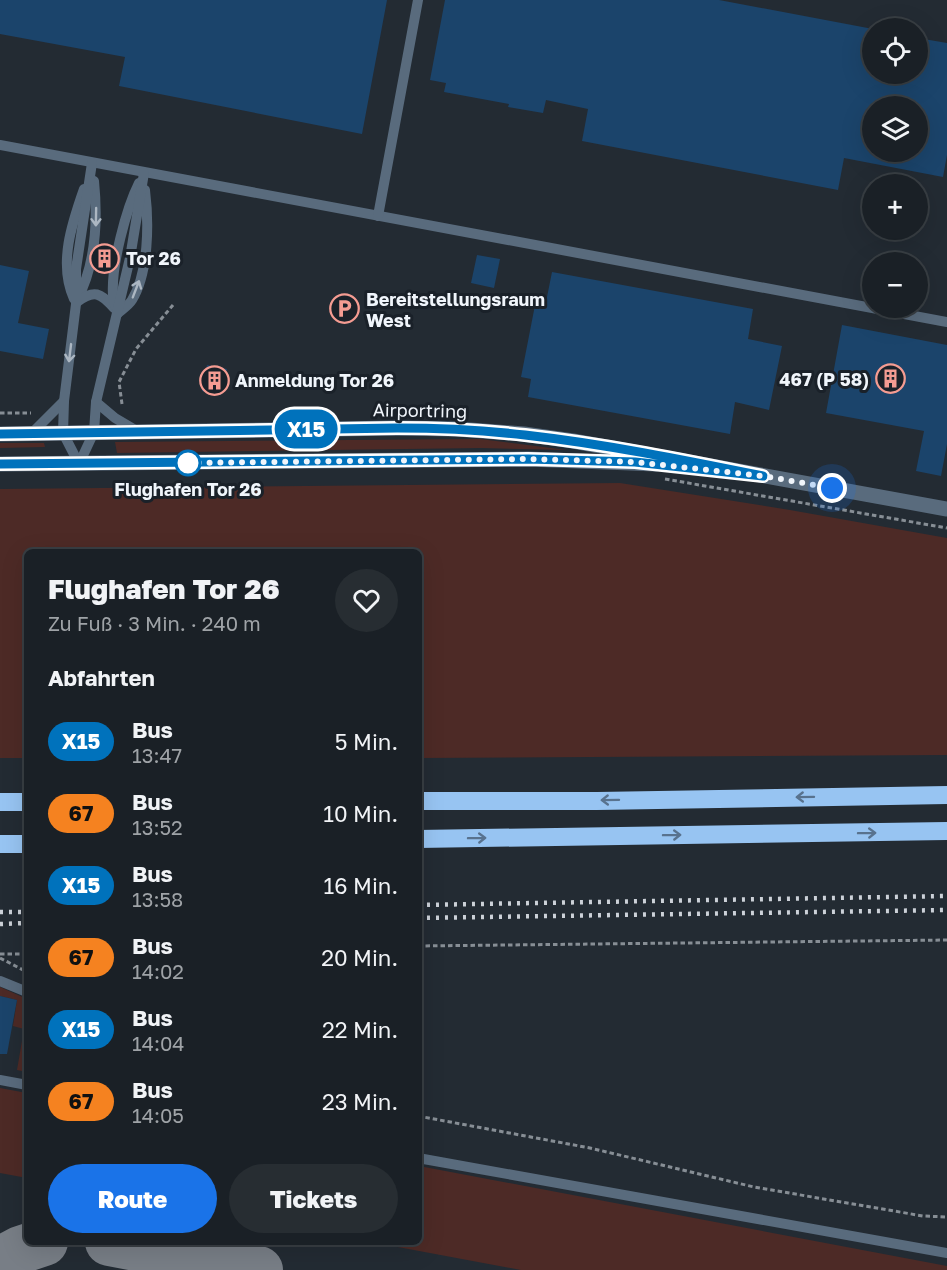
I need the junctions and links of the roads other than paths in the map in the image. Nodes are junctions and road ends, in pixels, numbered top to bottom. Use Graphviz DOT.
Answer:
graph roads {
  1 [pos="418,0"];
  2 [pos="0,145"];
  3 [pos="92,163"];
  4 [pos="144,173"];
  5 [pos="378,216"];
  6 [pos="76,304"];
  7 [pos="118,313"];
  8 [pos="947,322"];
  9 [pos="64,401"];
  10 [pos="96,402"];
  11 [pos="137,431"];
  12 [pos="94,432"];
  13 [pos="32,433"];
  14 [pos="63,433"];
  15 [pos="0,434"];
  16 [pos="0,464"];
  17 [pos="79,464"];
  18 [pos="763,476"];
  19 [pos="947,508"];
  20 [pos="947,795"];
  21 [pos="422,801"];
  22 [pos="0,802"];
  23 [pos="24,802"];
  24 [pos="947,831"];
  25 [pos="422,839"];
  26 [pos="0,844"];
  27 [pos="24,844"];
  28 [pos="0,981"];
  29 [pos="24,991"];
  30 [pos="0,1080"];
  31 [pos="24,1084"];
  32 [pos="422,1159"];
  33 [pos="947,1253"];
  1 -- 5 [label="lane"];
  2 -- 3 [label="lane"];
  3 -- 4 [label="lane"];
  3 -- 6 [label="lane, one-way"];
  3 -- 6 [label="lane"];
  4 -- 5 [label="lane"];
  4 -- 7 [label="lane"];
  7 -- 4 [label="lane, one-way"];
  5 -- 8 [label="lane"];
  6 -- 7 [label="lane"];
  6 -- 9 [label="lane, one-way"];
  7 -- 10 [label="lane"];
  9 -- 13 [label="lane"];
  9 -- 14 [label="lane"];
  10 -- 11 [label="lane"];
  10 -- 12 [label="lane"];
  11 -- 12 [label="street, Airportring"];
  11 -- 18 [label="street, Airportring"];
  12 -- 14 [label="street, Airportring"];
  12 -- 17 [label="lane"];
  13 -- 14 [label="street, Airportring"];
  13 -- 15 [label="street, Airportring"];
  14 -- 17 [label="lane"];
  16 -- 17 [label="street, Airportring"];
  17 -- 18 [label="street, Airportring"];
  18 -- 19 [label="street, Airportring"];
  20 -- 21 [label="highway, one-way"];
  22 -- 23 [label="highway"];
  25 -- 24 [label="highway, one-way"];
  26 -- 27 [label="highway"];
  28 -- 29 [label="lane"];
  30 -- 31 [label="lane"];
  32 -- 33 [label="lane"];
}
